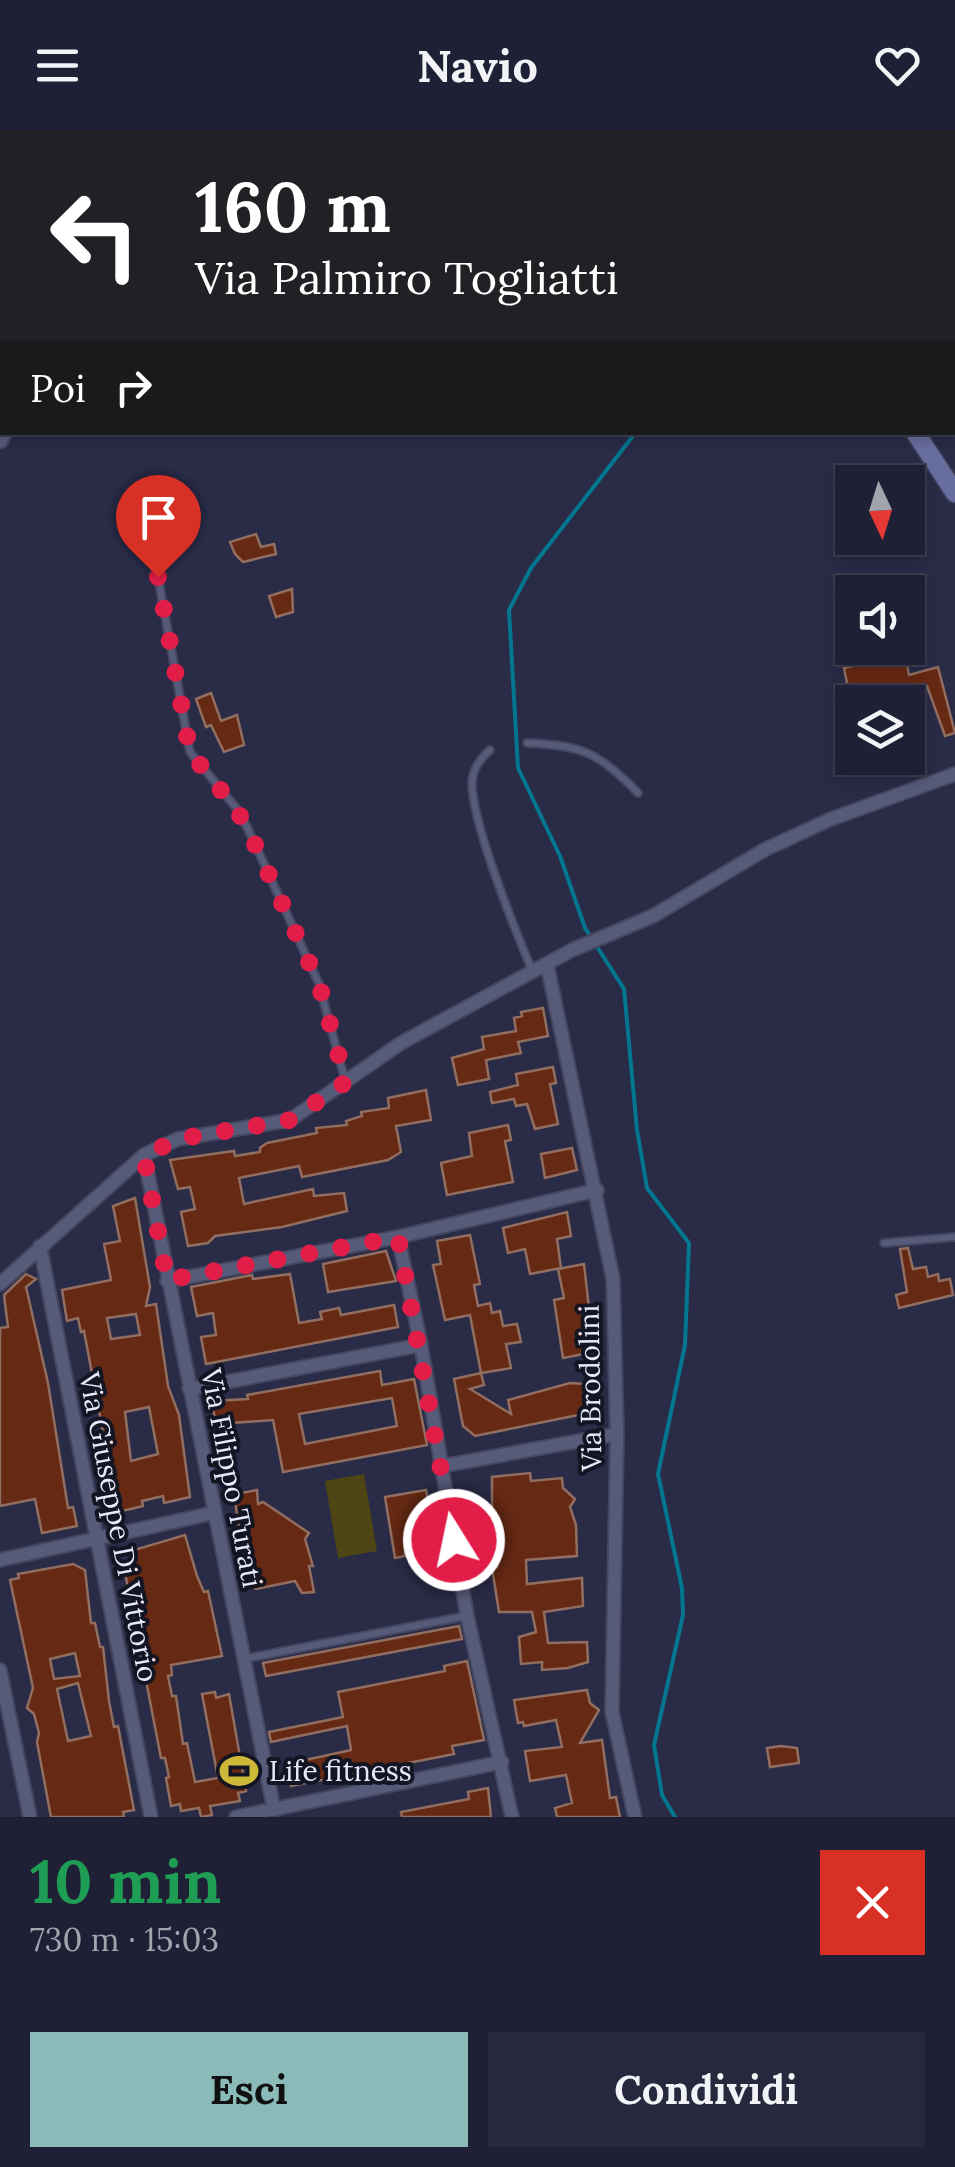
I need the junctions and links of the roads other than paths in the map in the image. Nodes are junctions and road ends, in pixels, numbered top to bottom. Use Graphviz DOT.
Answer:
graph roads {
  1 [pos="917,435"];
  2 [pos="955,493"];
  3 [pos="158,577"];
  4 [pos="527,743"];
  5 [pos="490,750"];
  6 [pos="955,774"];
  7 [pos="638,793"];
  8 [pos="547,964"];
  9 [pos="532,972"];
  10 [pos="346,1082"];
  11 [pos="144,1156"];
  12 [pos="597,1190"];
  13 [pos="398,1237"];
  14 [pos="955,1237"];
  15 [pos="884,1243"];
  16 [pos="40,1246"];
  17 [pos="167,1280"];
  18 [pos="0,1284"];
  19 [pos="421,1346"];
  20 [pos="189,1389"];
  21 [pos="617,1434"];
  22 [pos="442,1466"];
  23 [pos="212,1514"];
  24 [pos="95,1540"];
  25 [pos="0,1560"];
  26 [pos="467,1616"];
  27 [pos="242,1659"];
  28 [pos="0,1670"];
  29 [pos="502,1762"];
  30 [pos="274,1810"];
  31 [pos="30,1817"];
  32 [pos="151,1817"];
  33 [pos="236,1817"];
  34 [pos="512,1817"];
  35 [pos="634,1817"];
  1 -- 2 [label="main road"];
  3 -- 10 [label="lane"];
  4 -- 7 [label="lane"];
  5 -- 9 [label="lane"];
  6 -- 8 [label="street"];
  8 -- 9 [label="street"];
  8 -- 12 [label="street, Via Brodolini"];
  9 -- 10 [label="street"];
  10 -- 11 [label="street"];
  11 -- 16 [label="street"];
  11 -- 17 [label="street, Via Filippo Turati"];
  12 -- 13 [label="street"];
  12 -- 21 [label="street, Via Brodolini"];
  13 -- 17 [label="street"];
  13 -- 19 [label="street"];
  14 -- 15 [label="lane"];
  16 -- 18 [label="street"];
  16 -- 24 [label="street, Via Giuseppe Di Vittorio"];
  17 -- 20 [label="street, Via Filippo Turati"];
  19 -- 20 [label="street"];
  19 -- 22 [label="street"];
  20 -- 23 [label="street, Via Filippo Turati"];
  21 -- 22 [label="street"];
  21 -- 35 [label="street, Via Brodolini"];
  22 -- 26 [label="street"];
  23 -- 24 [label="street"];
  23 -- 27 [label="street, Via Filippo Turati"];
  24 -- 25 [label="street"];
  24 -- 32 [label="street, Via Giuseppe Di Vittorio"];
  26 -- 27 [label="lane"];
  26 -- 29 [label="street"];
  27 -- 30 [label="street, Via Filippo Turati"];
  28 -- 31 [label="street"];
  29 -- 30 [label="street"];
  29 -- 34 [label="street"];
  30 -- 33 [label="street"];
}
